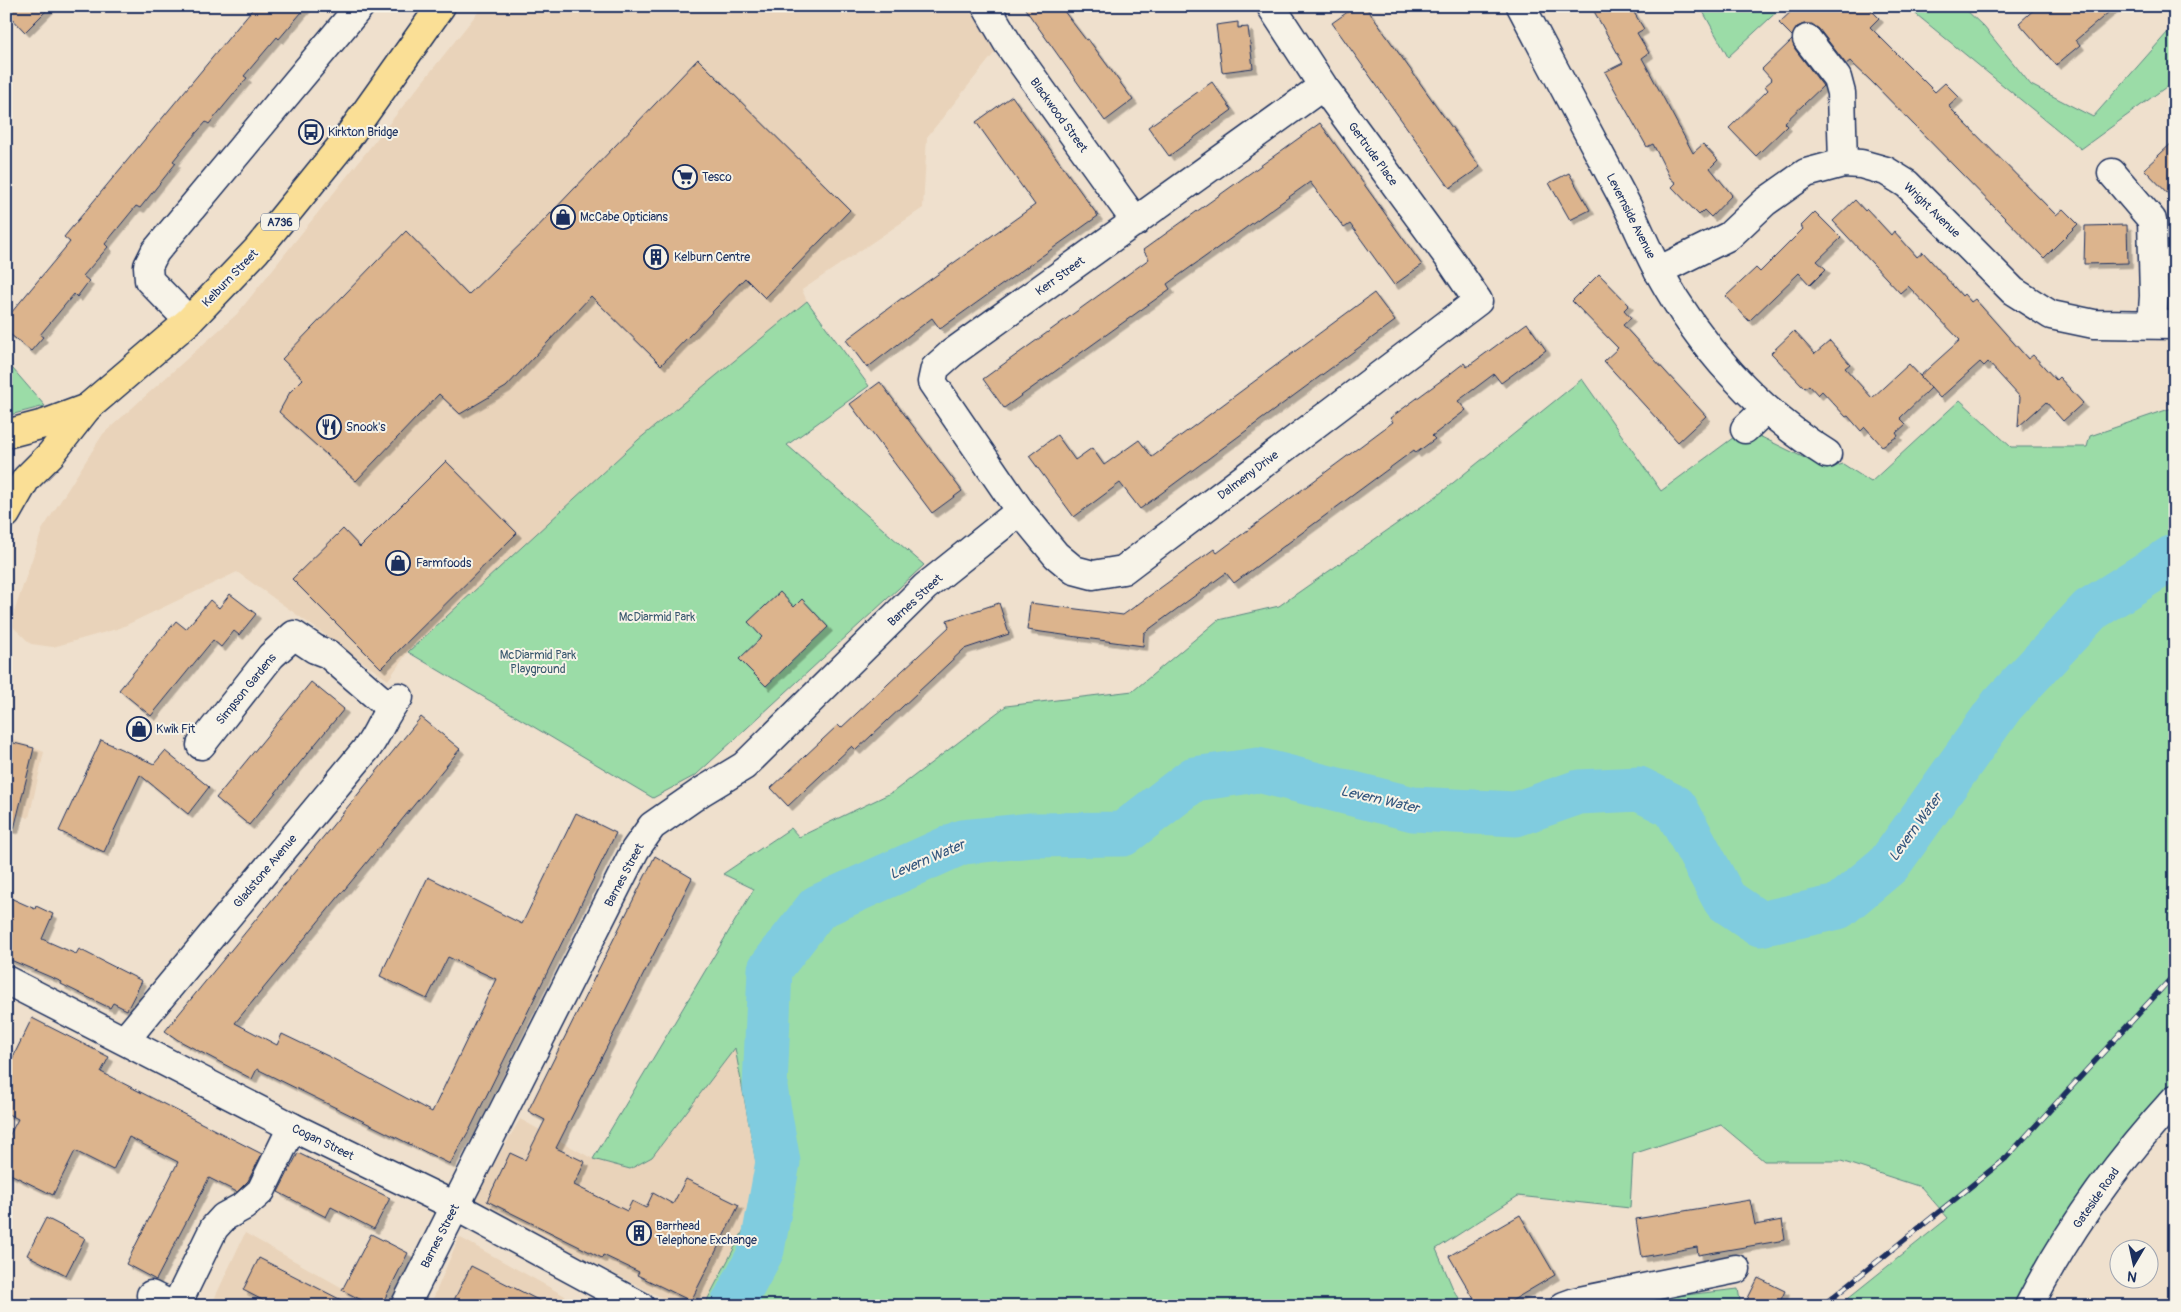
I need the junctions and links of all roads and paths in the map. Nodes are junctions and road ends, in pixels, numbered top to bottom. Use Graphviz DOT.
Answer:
graph roads {
  1 [pos="360,6"];
  2 [pos="986,6"];
  3 [pos="1271,6"];
  4 [pos="1521,6"];
  5 [pos="433,9"];
  6 [pos="1807,39"];
  7 [pos="1324,86"];
  8 [pos="1843,163"];
  9 [pos="2112,173"];
  10 [pos="1136,222"];
  11 [pos="1658,271"];
  12 [pos="1478,301"];
  13 [pos="189,322"];
  14 [pos="2164,324"];
  15 [pos="87,408"];
  16 [pos="1766,409"];
  17 [pos="1745,429"];
  18 [pos="6,434"];
  19 [pos="1826,454"];
  20 [pos="1020,511"];
  21 [pos="6,514"];
  22 [pos="394,702"];
  23 [pos="201,745"];
  24 [pos="6,980"];
  25 [pos="125,1040"];
  26 [pos="2175,1099"];
  27 [pos="292,1127"];
  28 [pos="455,1206"];
  29 [pos="1736,1269"];
  30 [pos="167,1302"];
  31 [pos="405,1306"];
  32 [pos="640,1306"];
  33 [pos="1564,1306"];
  34 [pos="2028,1306"];
  1 -- 13 [label="street"];
  2 -- 10 [label="street, Blackwood Street"];
  3 -- 7 [label="street, Gertrude Place"];
  4 -- 11 [label="street, Levernside Avenue"];
  5 -- 13 [label="main road, Kelburn Street / A736"];
  6 -- 8 [label="street"];
  7 -- 10 [label="street, Kerr Street"];
  7 -- 12 [label="street, Gertrude Place"];
  8 -- 11 [label="street, Wright Avenue"];
  8 -- 14 [label="street, Wright Avenue"];
  9 -- 14 [label="street, Wright Avenue"];
  10 -- 20 [label="street, Kerr Street"];
  11 -- 16 [label="street, Levernside Avenue"];
  12 -- 20 [label="street, Dalmeny Drive"];
  13 -- 15 [label="main road, Kelburn Street / A736"];
  15 -- 18 [label="main road, Kelburn Street / A736"];
  15 -- 21 [label="main road, Kelburn Street / A736"];
  16 -- 17 [label="street"];
  16 -- 19 [label="street, Levernside Avenue"];
  20 -- 28 [label="street, Barnes Street"];
  22 -- 23 [label="street, Simpson Gardens"];
  22 -- 25 [label="street, Gladstone Avenue"];
  24 -- 25 [label="street, Cogan Street"];
  25 -- 27 [label="street, Cogan Street"];
  26 -- 34 [label="street, Gateside Road"];
  27 -- 28 [label="street, Cogan Street"];
  27 -- 30 [label="street"];
  28 -- 31 [label="street, Barnes Street"];
  28 -- 32 [label="street, Cogan Street"];
  29 -- 33 [label="street"];
}
